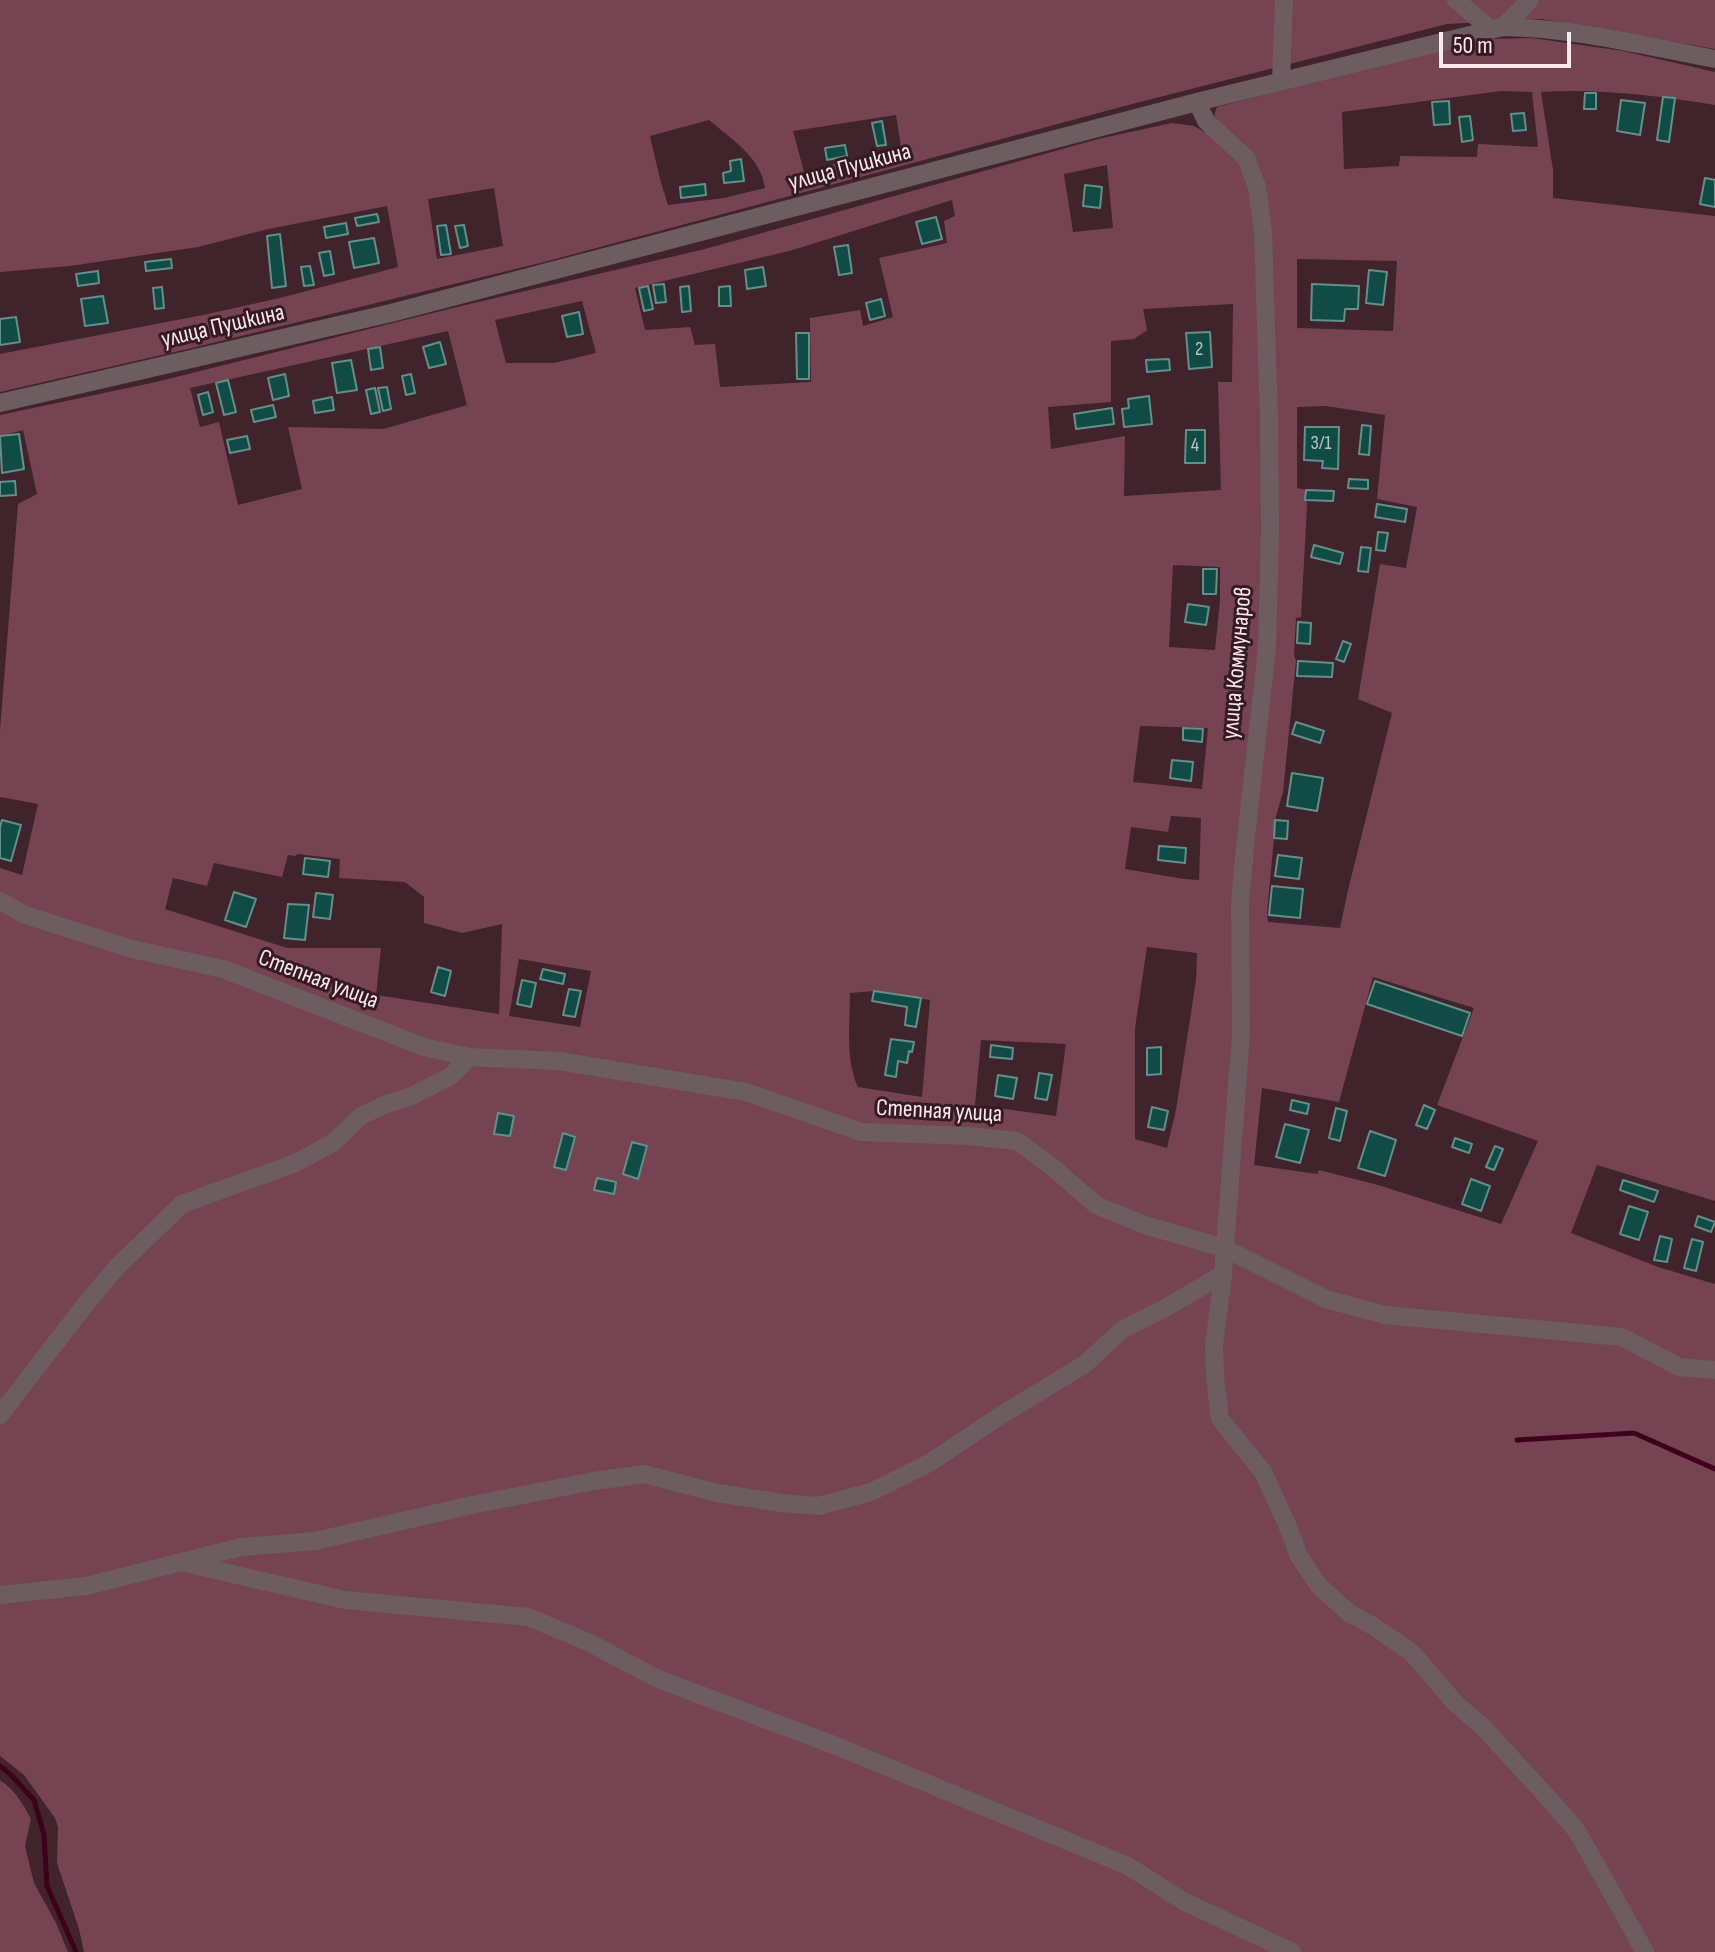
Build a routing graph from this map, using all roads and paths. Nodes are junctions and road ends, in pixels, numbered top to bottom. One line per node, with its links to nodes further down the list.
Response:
1 (1284, 0): 6 (street)
2 (1456, 0): 4 (street)
3 (1530, 0): 4 (street)
4 (1497, 29): 5 (street, улица Пушкина); 6 (street, улица Пушкина)
5 (1715, 59)
6 (1281, 81): 7 (street, улица Пушкина)
7 (1197, 102): 8 (street, улица Пушкина); 11 (street, улица Коммунаров)
8 (0, 403)
9 (0, 901): 10 (street, Степная улица)
10 (469, 1057): 11 (street, Степная улица); 14 (street)
11 (1224, 1248): 12 (street, улица Коммунаров); 13 (street, Степная улица)
12 (1223, 1274): 15 (street); 18 (street, улица Коммунаров)
13 (1715, 1370)
14 (0, 1415)
15 (178, 1562): 16 (street); 17 (street)
16 (0, 1595)
17 (1292, 1952)
18 (1645, 1952)

